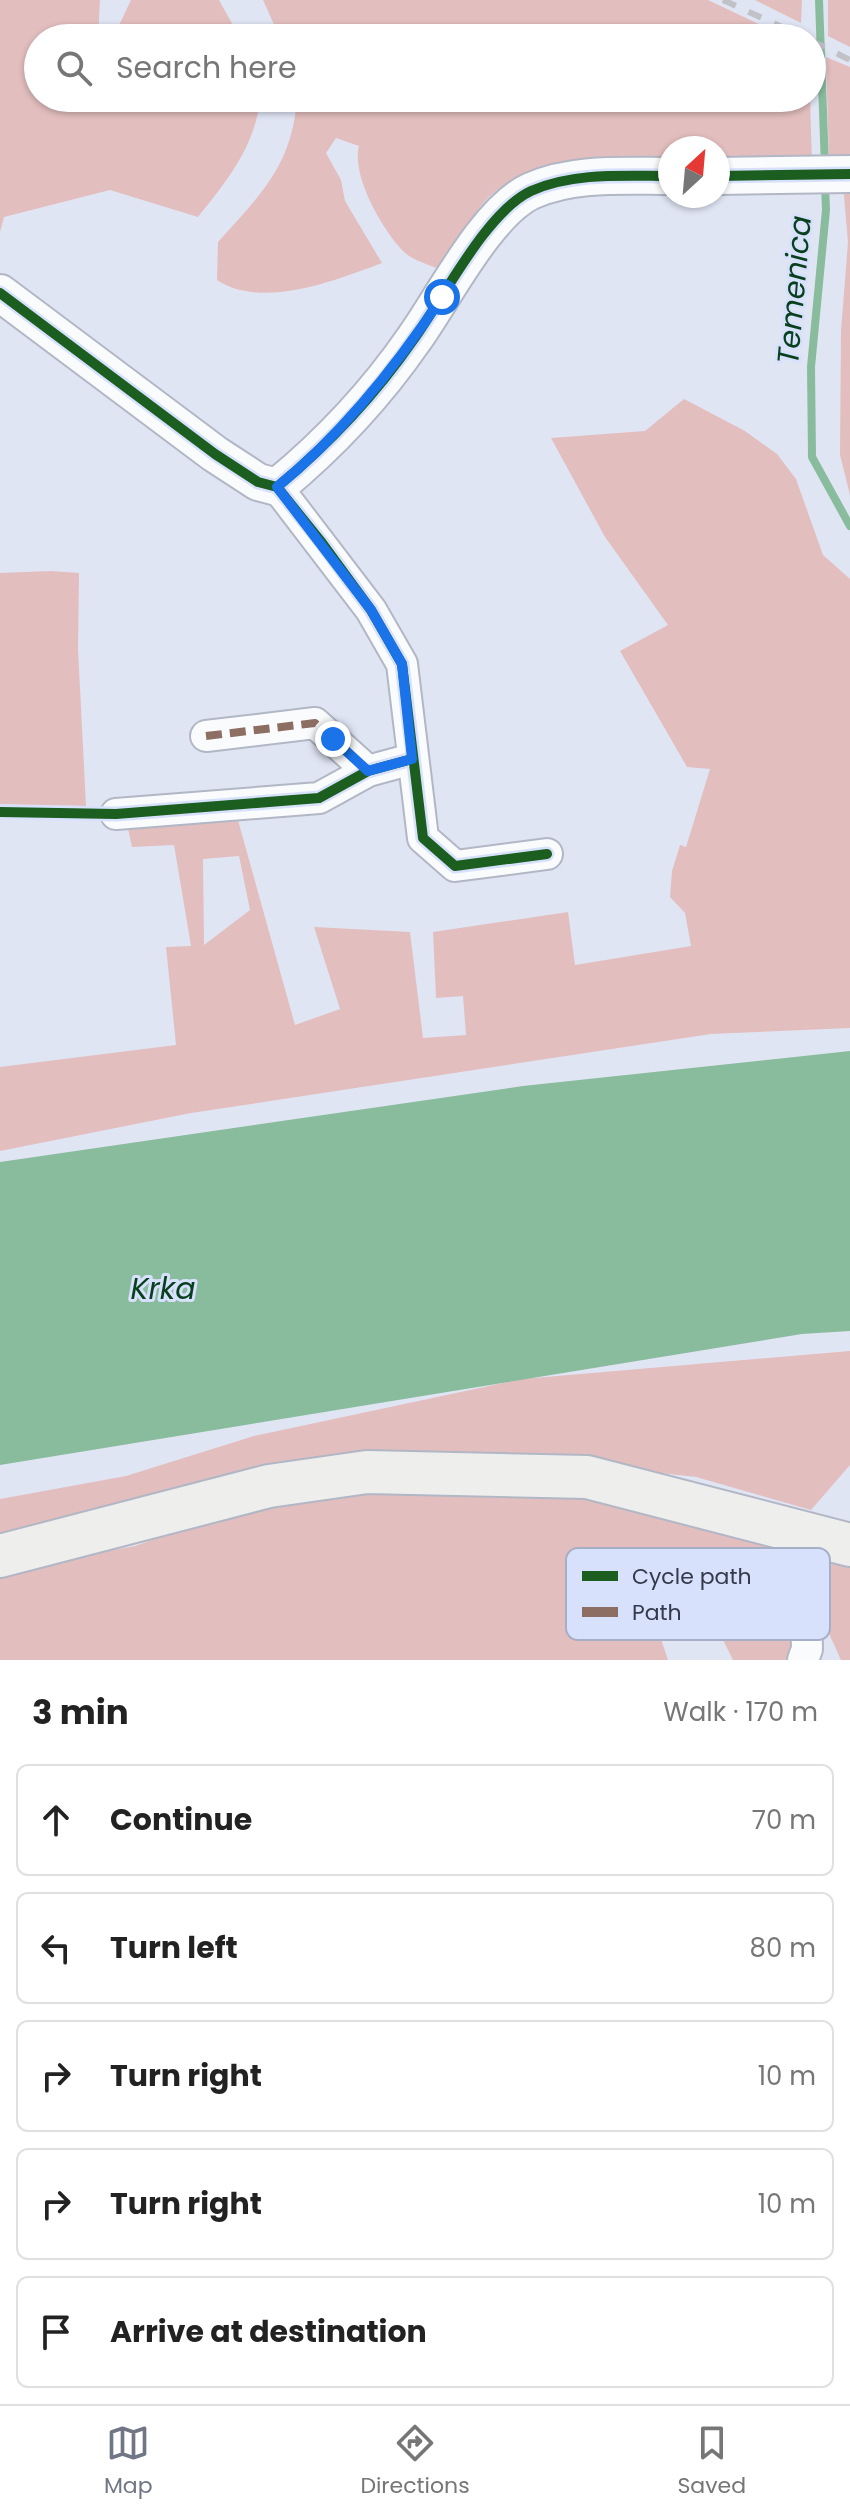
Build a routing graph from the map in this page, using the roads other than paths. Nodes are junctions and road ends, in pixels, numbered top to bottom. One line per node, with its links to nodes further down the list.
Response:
1 (850, 174): 3 (street)
2 (658, 176): 5 (street)
3 (730, 176)
4 (0, 293): 5 (street)
5 (277, 487): 7 (street)
6 (206, 736): 8 (street)
7 (412, 759): 8 (street); 10 (street)
8 (368, 771): 9 (street)
9 (116, 814)
10 (547, 854)
11 (833, 1540): 12 (main road)
12 (0, 1556)
13 (807, 1640): 14 (street)
14 (803, 1660)

